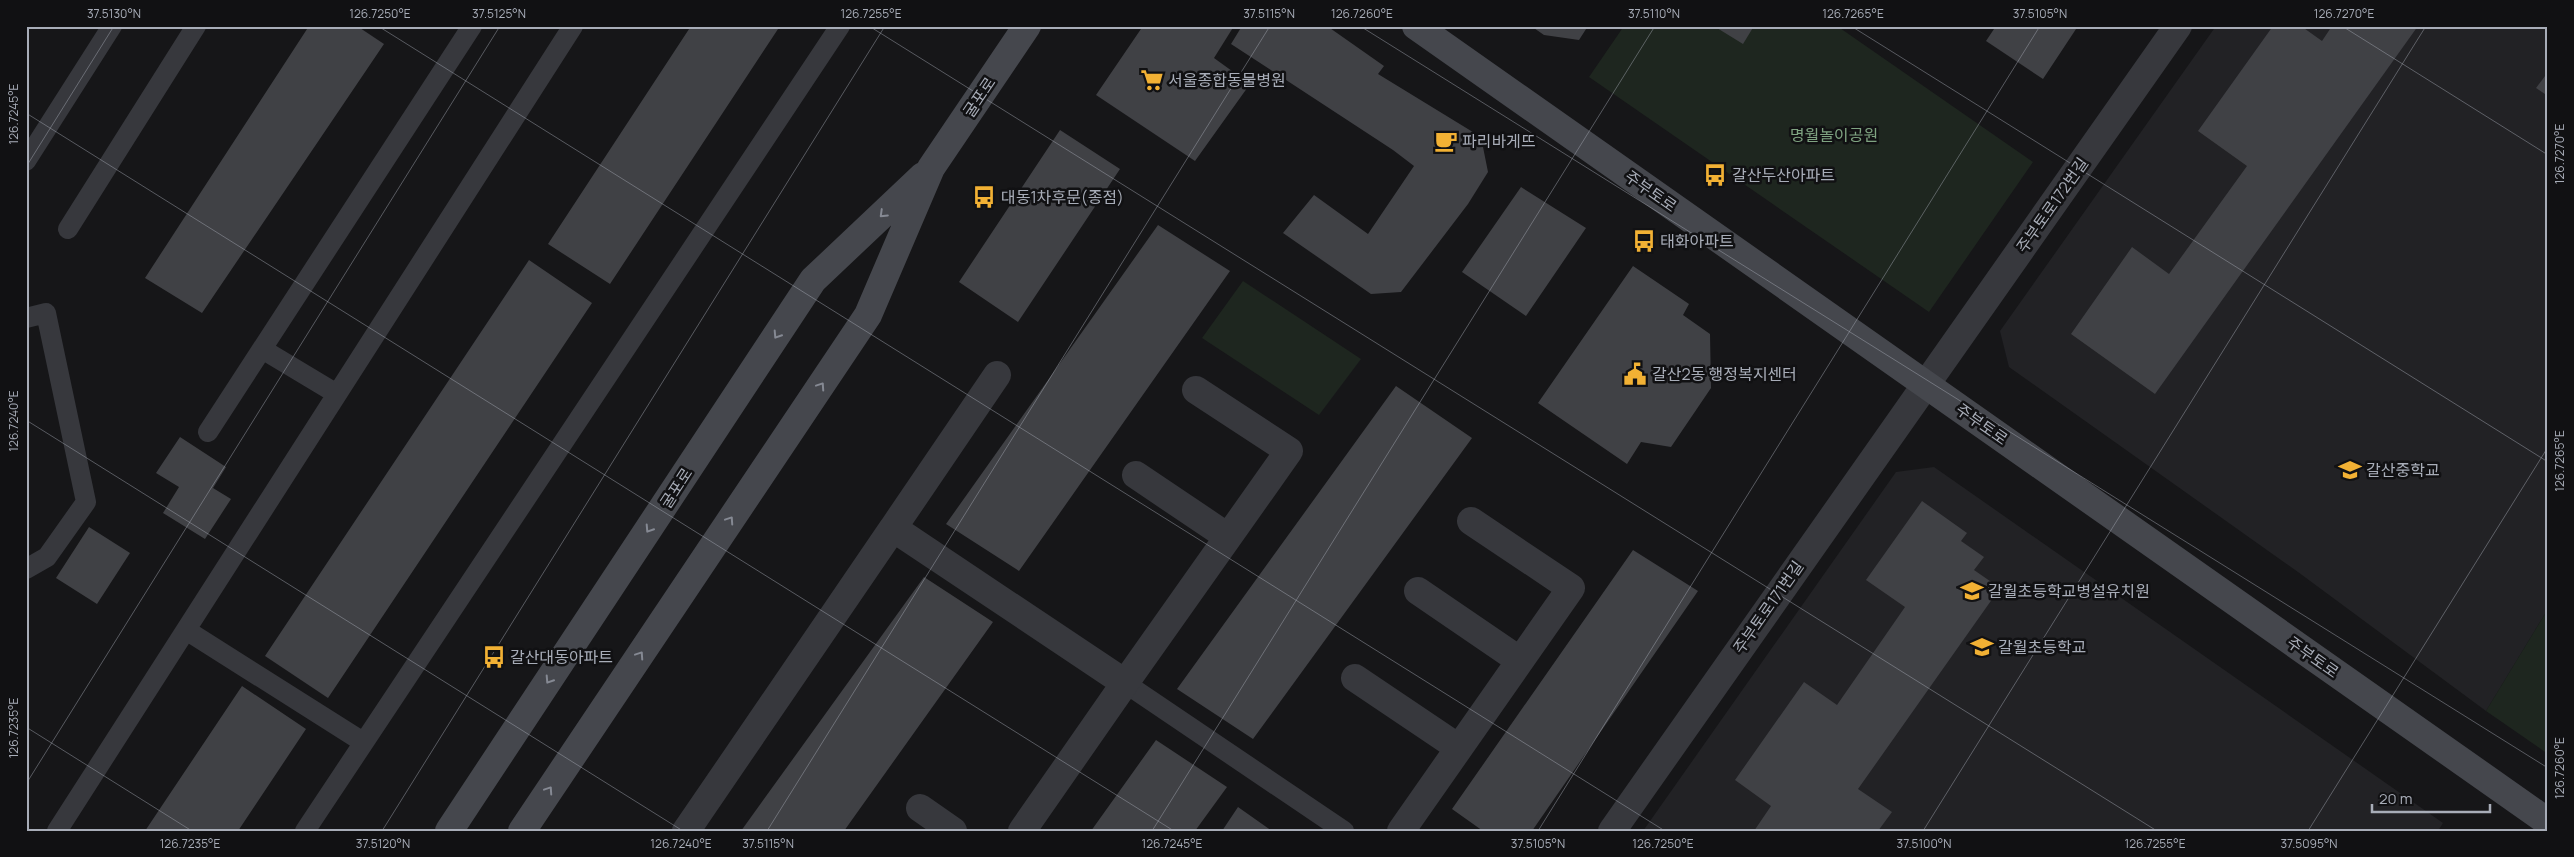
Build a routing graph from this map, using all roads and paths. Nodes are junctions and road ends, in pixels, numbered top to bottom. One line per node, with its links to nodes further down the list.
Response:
1 (112, 26): 9 (lane)
2 (196, 26): 11 (lane)
3 (472, 26): 13 (lane)
4 (573, 26): 17 (lane)
5 (840, 26): 29 (lane)
6 (1027, 26): 10 (main road, 굴포로)
7 (1416, 26): 15 (main road, 주부토로)
8 (2178, 26): 15 (street, 주부토로172번길)
9 (26, 161)
10 (931, 168): 35 (main road, 굴포로, one-way to 35); 36 (main road, 굴포로, one-way to 10)
11 (68, 229)
12 (26, 318): 23 (lane)
13 (262, 349): 17 (lane); 18 (lane)
14 (997, 375): 21 (street)
15 (1926, 385): 32 (main road, 주부토로); 42 (street, 주부토로171번길)
16 (1196, 390): 22 (street)
17 (337, 394): 25 (lane)
18 (208, 432)
19 (1136, 475): 22 (street)
20 (1471, 521): 26 (street)
21 (893, 528): 28 (street); 37 (street)
22 (1228, 537): 28 (street)
23 (26, 568)
24 (1418, 591): 26 (street)
25 (186, 630): 29 (lane); 33 (lane)
26 (1518, 660): 30 (street)
27 (1355, 678): 30 (street)
28 (1125, 683): 39 (street); 40 (lane)
29 (363, 742): 34 (lane)
30 (1459, 748): 41 (street)
31 (920, 808): 38 (street)
32 (2548, 822)
33 (56, 831)
34 (305, 831)
35 (450, 831)
36 (522, 831)
37 (686, 831)
38 (954, 831)
39 (1022, 831)
40 (1344, 831)
41 (1401, 831)
42 (1612, 831)

